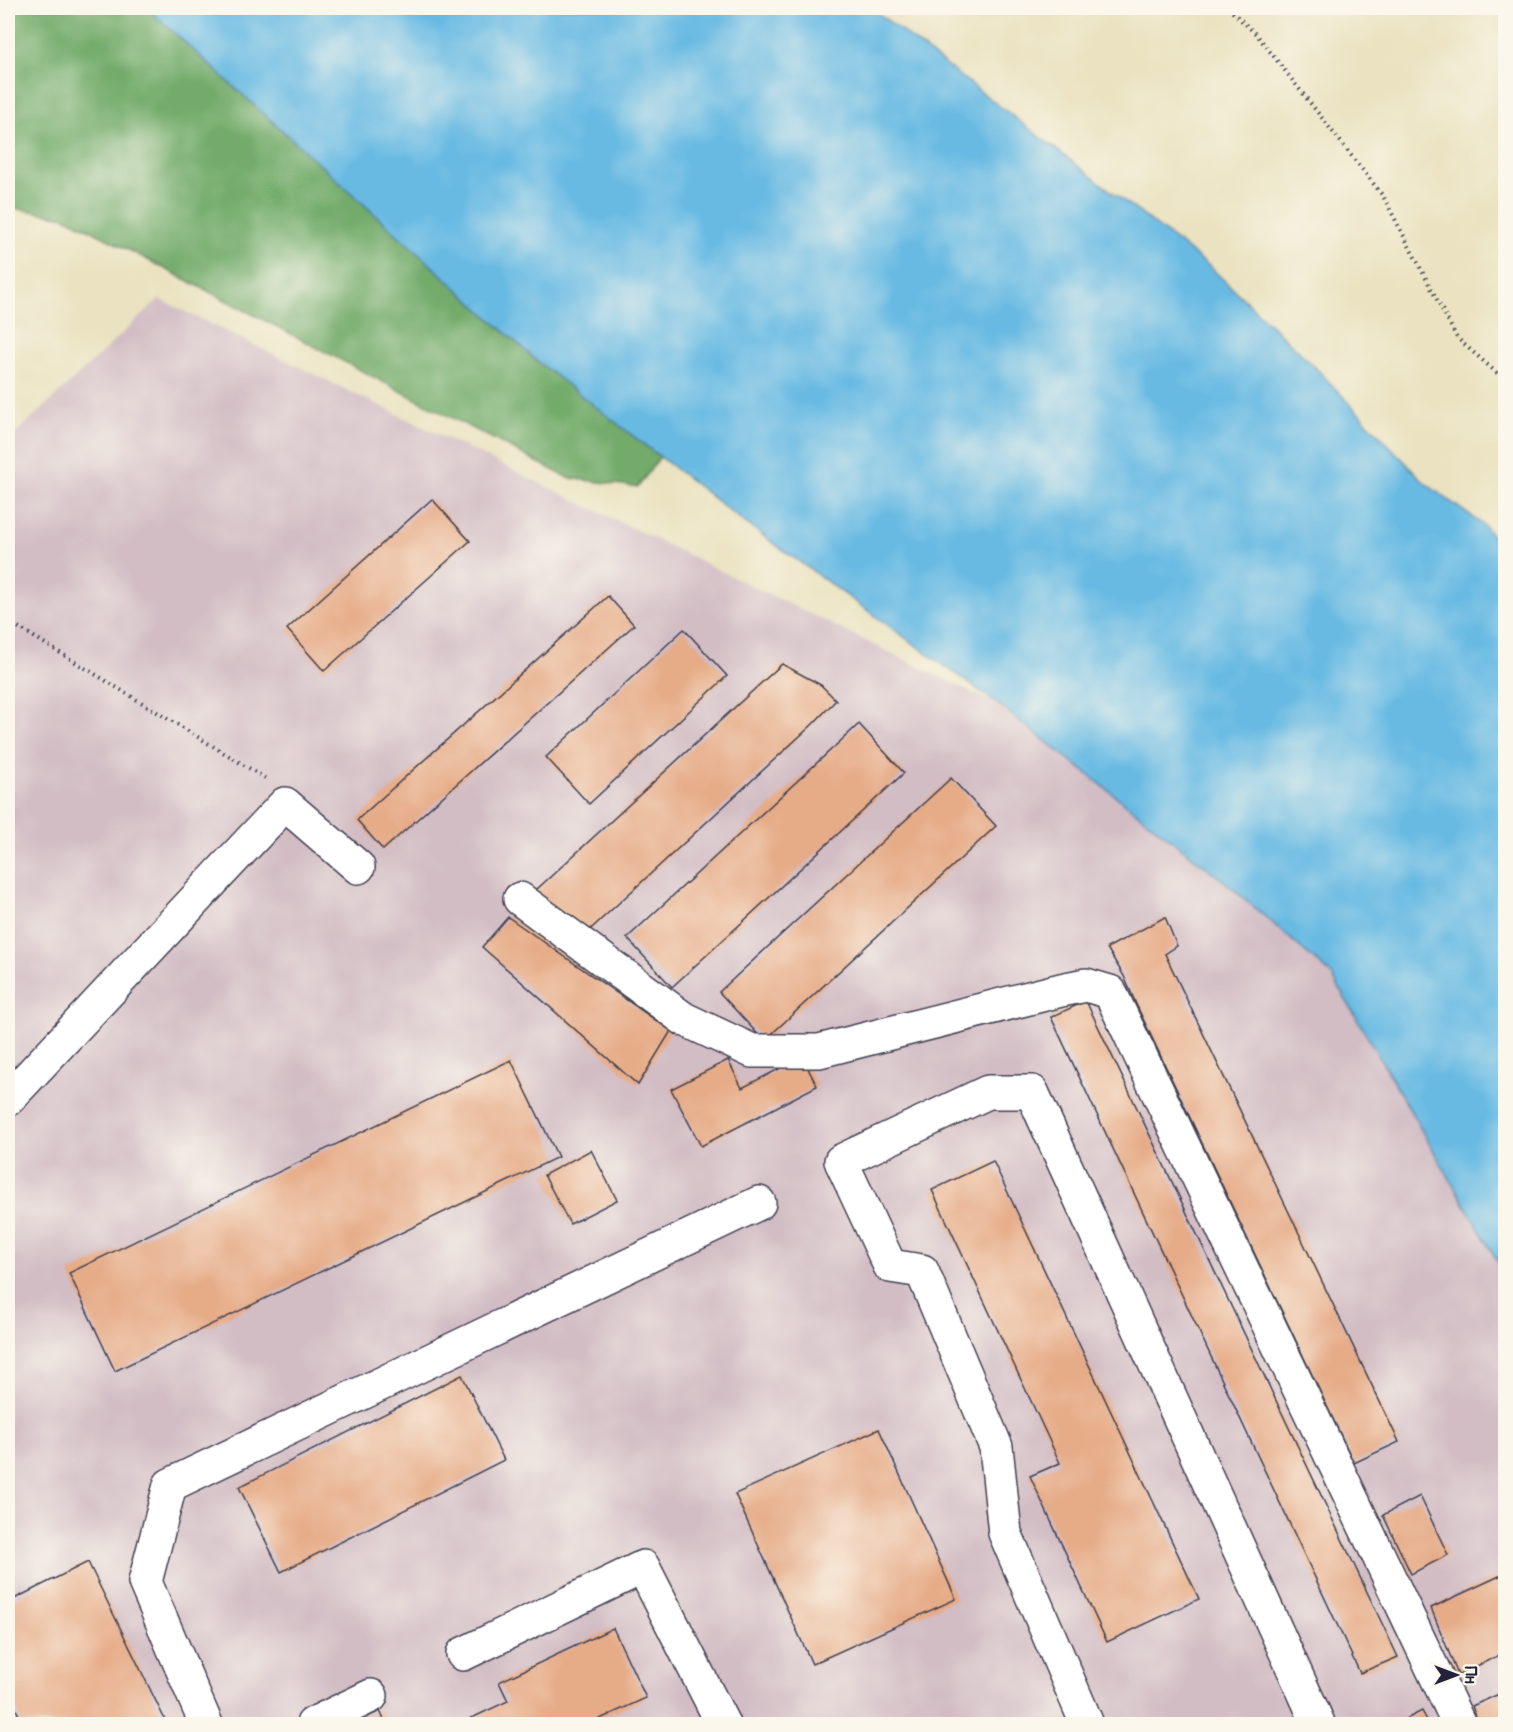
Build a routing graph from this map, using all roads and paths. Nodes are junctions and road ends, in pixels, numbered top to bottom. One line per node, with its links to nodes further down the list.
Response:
1 (1228, 8): 2 (path)
2 (1506, 381)
3 (8, 621): 4 (path)
4 (285, 804): 5 (lane); 7 (lane)
5 (358, 867)
6 (520, 899): 16 (lane)
7 (8, 1099)
8 (759, 1203): 11 (lane)
9 (463, 1654): 13 (lane)
10 (372, 1696): 12 (lane)
11 (206, 1725)
12 (313, 1725)
13 (723, 1725)
14 (1087, 1725): 15 (lane)
15 (1316, 1725)
16 (1459, 1725)

